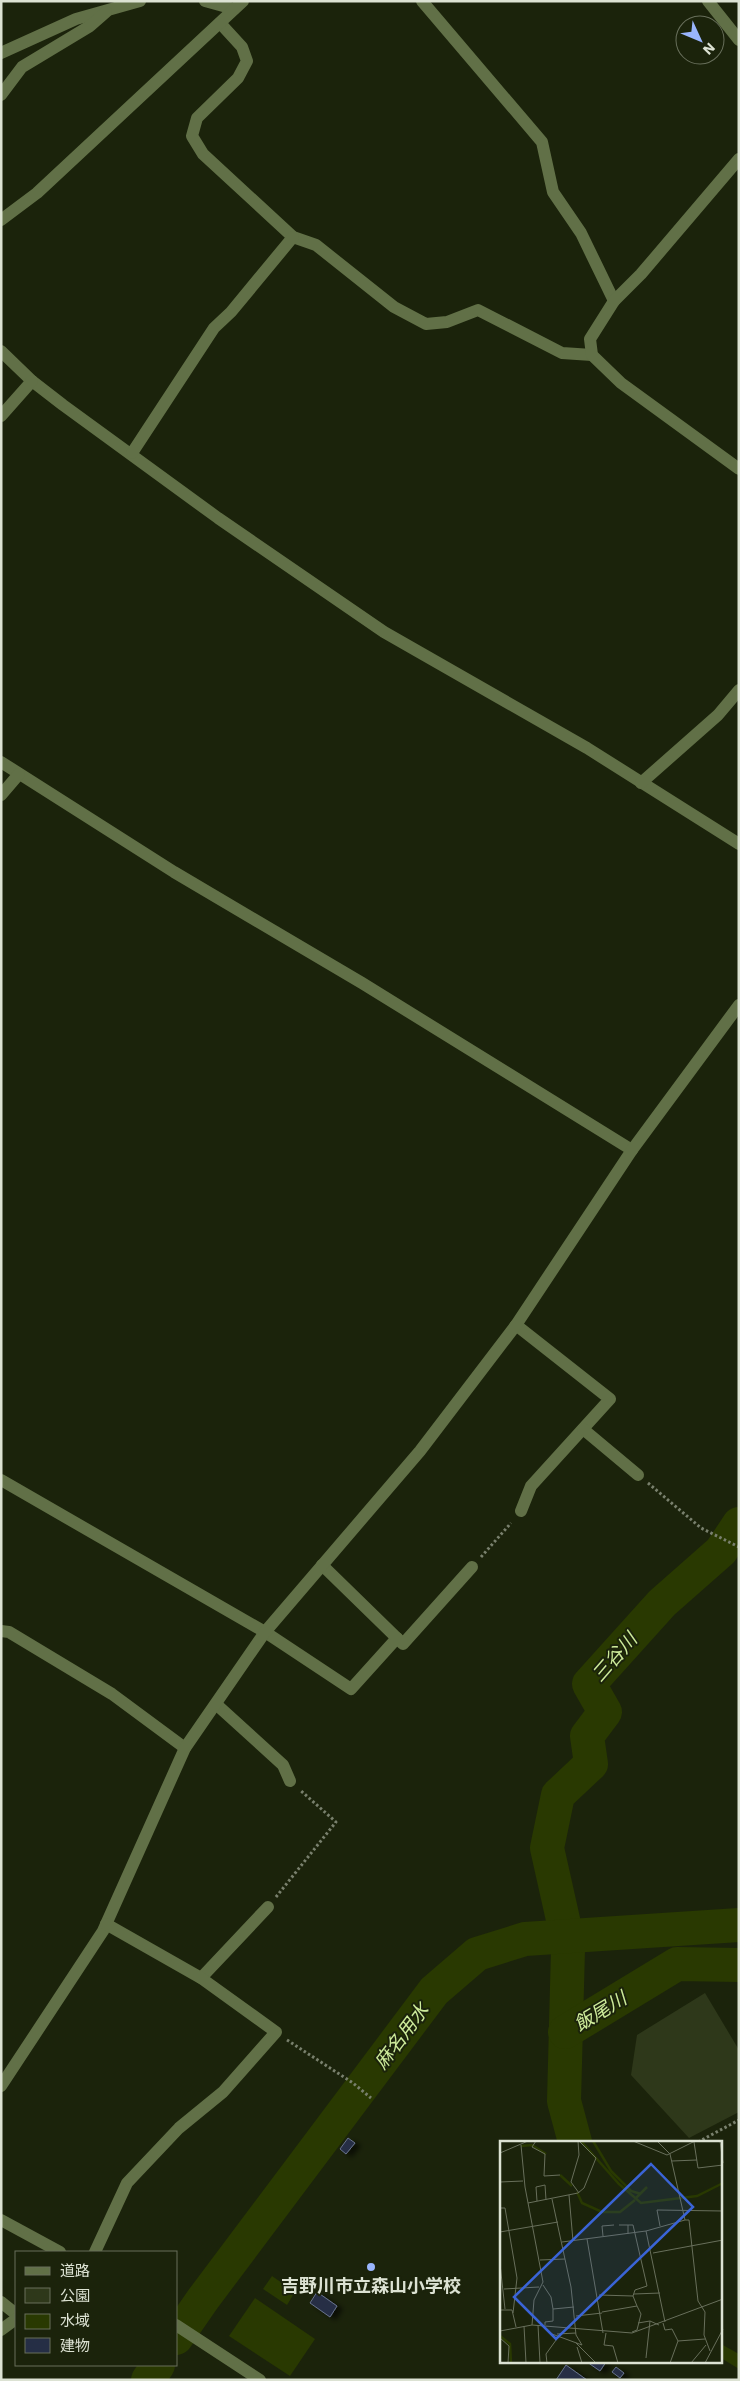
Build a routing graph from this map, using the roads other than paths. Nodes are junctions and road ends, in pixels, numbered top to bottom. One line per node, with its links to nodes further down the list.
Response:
1 (140, 1): 6 (street)
2 (205, 1): 5 (street)
3 (422, 1): 14 (street)
4 (708, 1): 8 (street)
5 (239, 5): 7 (street)
6 (108, 10): 9 (street); 10 (street)
7 (220, 23): 12 (street); 13 (street)
8 (739, 40)
9 (4, 51)
10 (1, 95)
11 (739, 159): 14 (street)
12 (1, 220)
13 (294, 237): 16 (street); 19 (street)
14 (614, 301): 16 (street)
15 (1, 351): 17 (street)
16 (592, 356): 20 (street)
17 (32, 381): 18 (street); 19 (street)
18 (1, 416)
19 (132, 453): 24 (street)
20 (739, 469)
21 (739, 690): 24 (street)
22 (1, 762): 23 (street)
23 (19, 774): 25 (street); 28 (street)
24 (641, 783): 26 (street)
25 (1, 795)
26 (739, 844)
27 (736, 1014): 28 (street)
28 (632, 1150): 29 (street)
29 (516, 1325): 30 (street); 34 (street)
30 (583, 1429): 31 (street); 33 (street)
31 (638, 1475)
32 (1, 1480): 37 (street)
33 (521, 1511)
34 (322, 1566): 37 (street); 38 (street)
35 (472, 1567): 38 (street)
36 (1, 1631): 40 (street)
37 (265, 1632): 38 (street); 39 (street)
38 (397, 1638)
39 (216, 1705): 40 (street); 41 (street)
40 (185, 1748): 43 (street)
41 (290, 1781)
42 (268, 1907): 44 (street)
43 (106, 1924): 44 (street); 45 (street)
44 (201, 1978): 48 (street)
45 (1, 2086)
46 (1, 2220): 47 (street)
47 (58, 2251)
48 (95, 2251)
49 (1, 2302): 50 (street)
50 (15, 2313)
51 (15, 2320): 53 (street)
52 (178, 2326): 54 (street)
53 (1, 2330)
54 (260, 2380)

